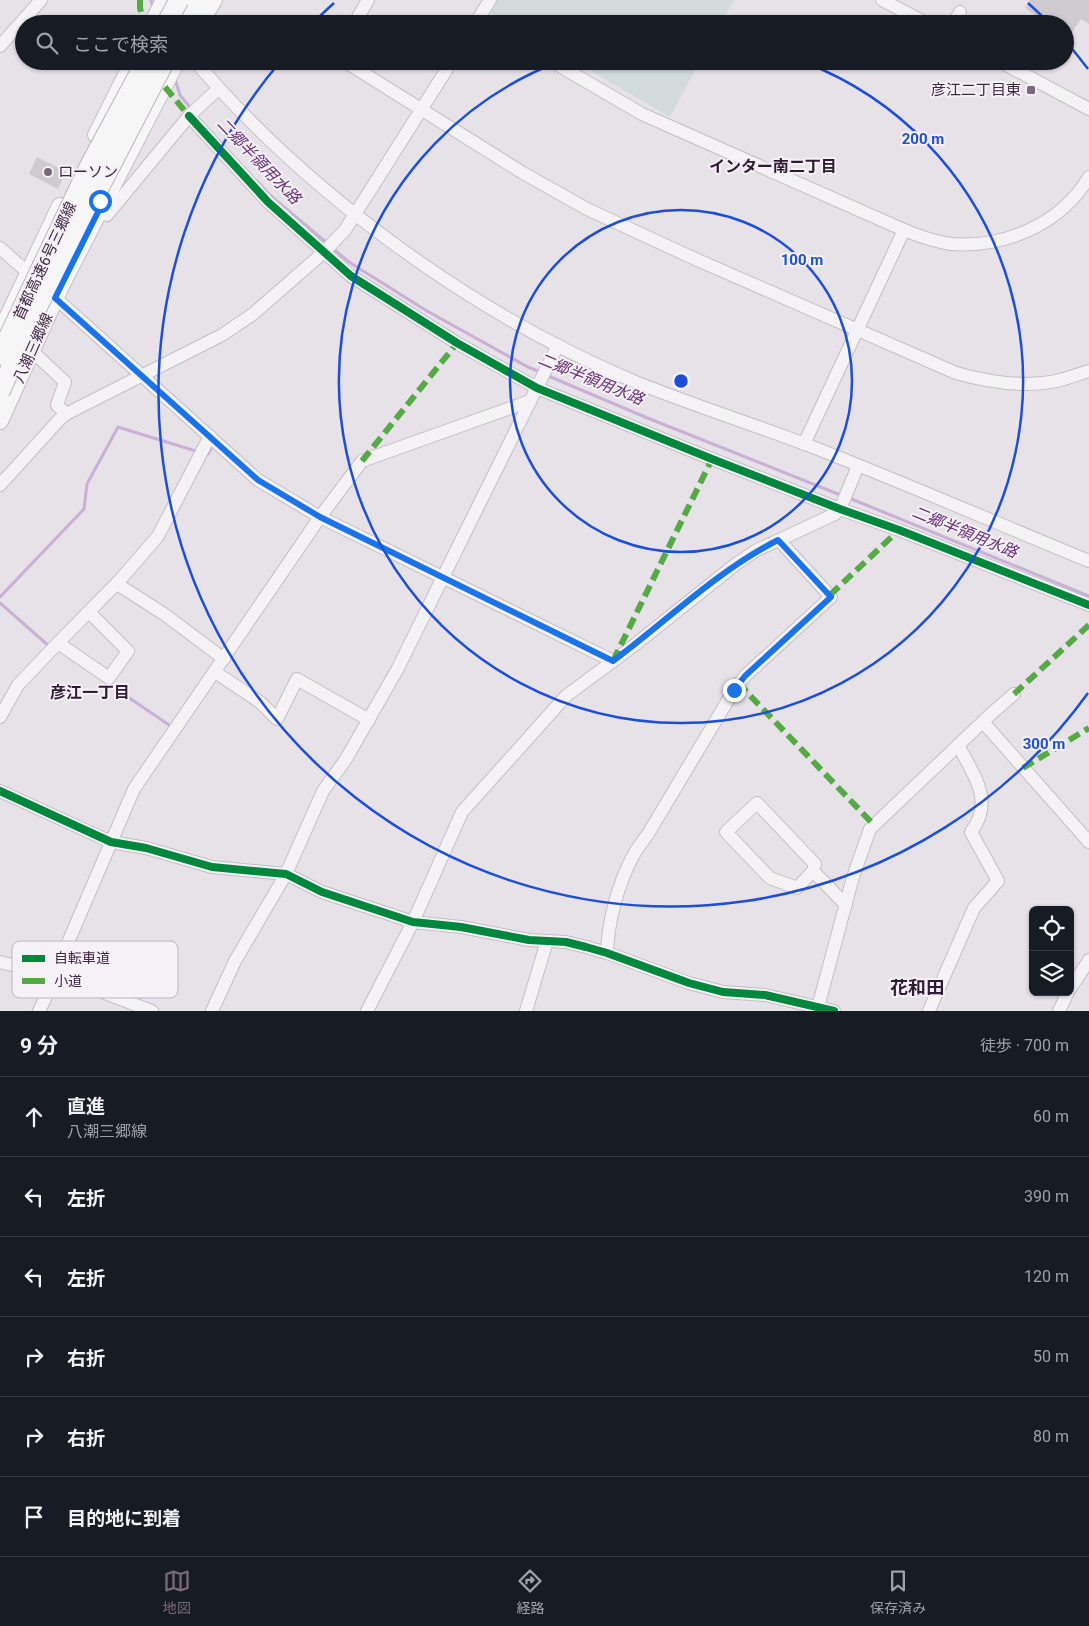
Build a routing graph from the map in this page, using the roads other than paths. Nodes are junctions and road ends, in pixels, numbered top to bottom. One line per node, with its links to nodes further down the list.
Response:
1 (41, 0): 11 (street)
2 (164, 0): 12 (main road)
3 (174, 0): 14 (street)
4 (179, 0): 13 (highway, bridge)
5 (198, 0): 15 (highway)
6 (214, 0): 16 (main road)
7 (368, 0): 17 (street)
8 (490, 0): 18 (street)
9 (882, 0): 19 (street)
10 (960, 12): 20 (street)
11 (28, 15)
12 (156, 15)
13 (171, 15)
14 (177, 15)
15 (190, 15)
16 (205, 15)
17 (359, 15)
18 (481, 15)
19 (911, 15)
20 (958, 15)
21 (15, 29): 22 (street)
22 (0, 46)
23 (128, 70): 37 (main road)
24 (141, 70): 48 (highway, 首都高速6号三郷線, bridge)
25 (160, 70): 53 (highway, 首都高速6号三郷線, bridge)
26 (172, 70): 38 (main road, 八潮三郷線)
27 (202, 70): 32 (street)
28 (358, 70): 34 (street)
29 (446, 70): 34 (street)
30 (566, 70): 40 (street)
31 (1016, 70): 33 (street)
32 (218, 89): 35 (street); 39 (street)
33 (1089, 109)
34 (422, 110): 39 (street); 45 (street)
35 (189, 116): 38 (street); 42 (street)
36 (1089, 177): 40 (street)
37 (66, 194): 38 (street); 43 (main road)
38 (99, 209): 44 (main road, 八潮三郷線)
39 (356, 214): 42 (street); 47 (street)
40 (904, 230): 45 (street)
41 (0, 248): 43 (street)
42 (324, 252): 51 (street); 52 (street)
43 (28, 273): 44 (street); 46 (main road)
44 (55, 298): 49 (main road, 八潮三郷線); 51 (street)
45 (857, 329): 50 (street); 58 (street)
46 (0, 333)
47 (558, 345): 52 (street); 58 (street)
48 (0, 354): 49 (street)
49 (30, 354): 55 (street); 56 (main road, 八潮三郷線)
50 (1089, 371)
51 (143, 376): 55 (street); 57 (street)
52 (536, 388): 54 (street); 61 (street)
53 (0, 392)
54 (530, 401): 62 (street); 65 (street)
55 (66, 414): 60 (street)
56 (0, 421)
57 (210, 436): 62 (street); 66 (street)
58 (804, 444): 59 (street)
59 (858, 466): 61 (street); 64 (street)
60 (0, 485)
61 (840, 509): 63 (street); 67 (street)
62 (320, 517): 65 (street); 70 (street)
63 (778, 540): 71 (street); 87 (street)
64 (1089, 560)
65 (443, 577): 71 (street); 75 (street)
66 (117, 584): 68 (street); 70 (street)
67 (1089, 606)
68 (89, 612): 69 (street); 69 (street)
69 (58, 642): 74 (street)
70 (224, 659): 72 (street)
71 (613, 661): 84 (street)
72 (215, 672): 75 (street); 79 (street)
73 (1014, 694): 76 (street)
74 (0, 717)
75 (369, 720): 82 (street)
76 (983, 722): 77 (street); 80 (street)
77 (958, 745): 83 (street); 101 (street)
78 (0, 791): 79 (street)
79 (111, 842): 82 (street); 85 (street)
80 (1089, 842)
81 (813, 871): 81 (street); 83 (street)
82 (286, 874): 84 (street); 97 (street)
83 (846, 905): 94 (street)
84 (413, 922): 86 (street); 98 (street)
85 (70, 941)
86 (547, 941): 87 (street); 99 (street)
87 (607, 952): 93 (street)
88 (1089, 960): 89 (street)
89 (1074, 983)
90 (1066, 996): 102 (street)
91 (45, 998): 95 (street)
92 (116, 998): 96 (street)
93 (797, 1007): 94 (street)
94 (818, 1007): 100 (street)
95 (39, 1011)
96 (152, 1011)
97 (212, 1011)
98 (367, 1011)
99 (526, 1011)
100 (834, 1011)
101 (929, 1011)
102 (1059, 1011)

